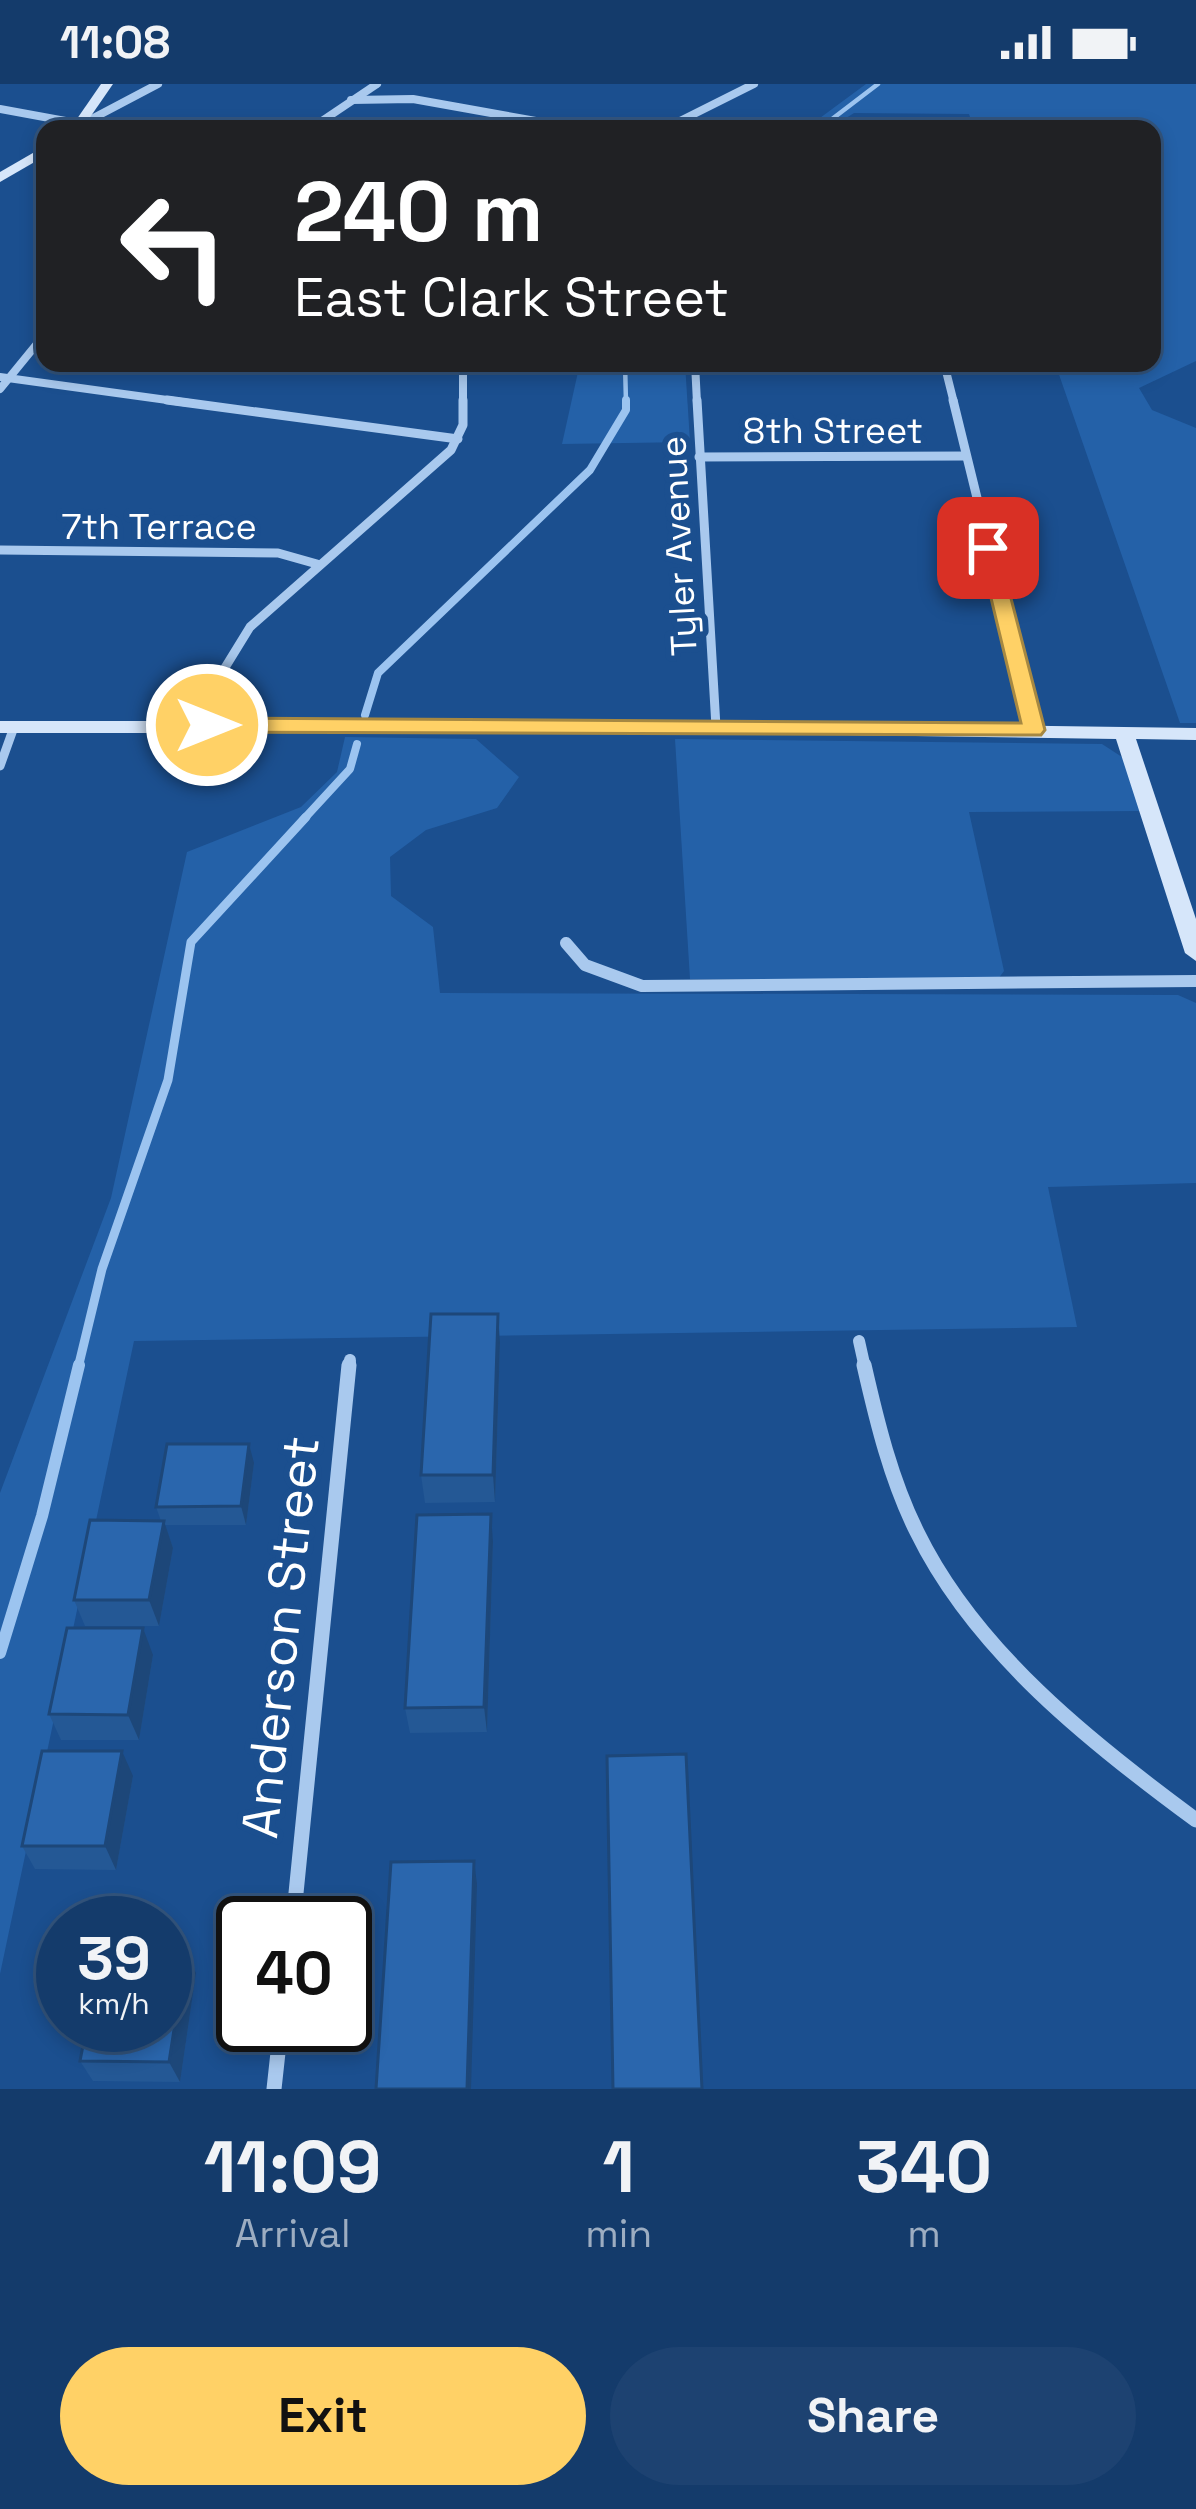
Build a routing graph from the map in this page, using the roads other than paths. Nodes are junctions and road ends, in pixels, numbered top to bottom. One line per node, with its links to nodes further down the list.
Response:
1 (107, 84): 9 (street)
2 (158, 84): 10 (street)
3 (380, 84): 5 (street); 6 (street)
4 (754, 84): 13 (street)
5 (413, 99): 6 (street); 12 (street)
6 (351, 100): 11 (street)
7 (0, 109): 8 (street)
8 (51, 120)
9 (83, 120)
10 (90, 120)
11 (323, 120)
12 (531, 120)
13 (682, 120)
14 (36, 155): 15 (street)
15 (0, 178)
16 (36, 344): 20 (street)
17 (462, 372): 22 (street)
18 (695, 372): 24 (street, Tyler Avenue)
19 (946, 372): 23 (street)
20 (4, 378): 21 (street); 22 (street)
21 (0, 389)
22 (458, 439): 26 (street)
23 (966, 456): 24 (street, 8th Street); 30 (street)
24 (699, 457): 29 (street, Tyler Avenue)
25 (0, 550): 26 (street, 7th Terrace)
26 (317, 564): 27 (street)
27 (207, 725): 28 (street); 29 (street)
28 (7, 727): 33 (street)
29 (716, 727): 30 (street)
30 (1034, 730): 31 (street)
31 (1124, 733): 32 (street); 35 (street)
32 (1196, 734)
33 (0, 766)
34 (566, 943): 36 (street)
35 (1196, 953)
36 (1196, 981)
37 (859, 1341): 39 (street)
38 (350, 1360): 40 (street, Anderson Street)
39 (1196, 1820)
40 (296, 1896)
41 (278, 2052): 42 (street)
42 (274, 2089)

